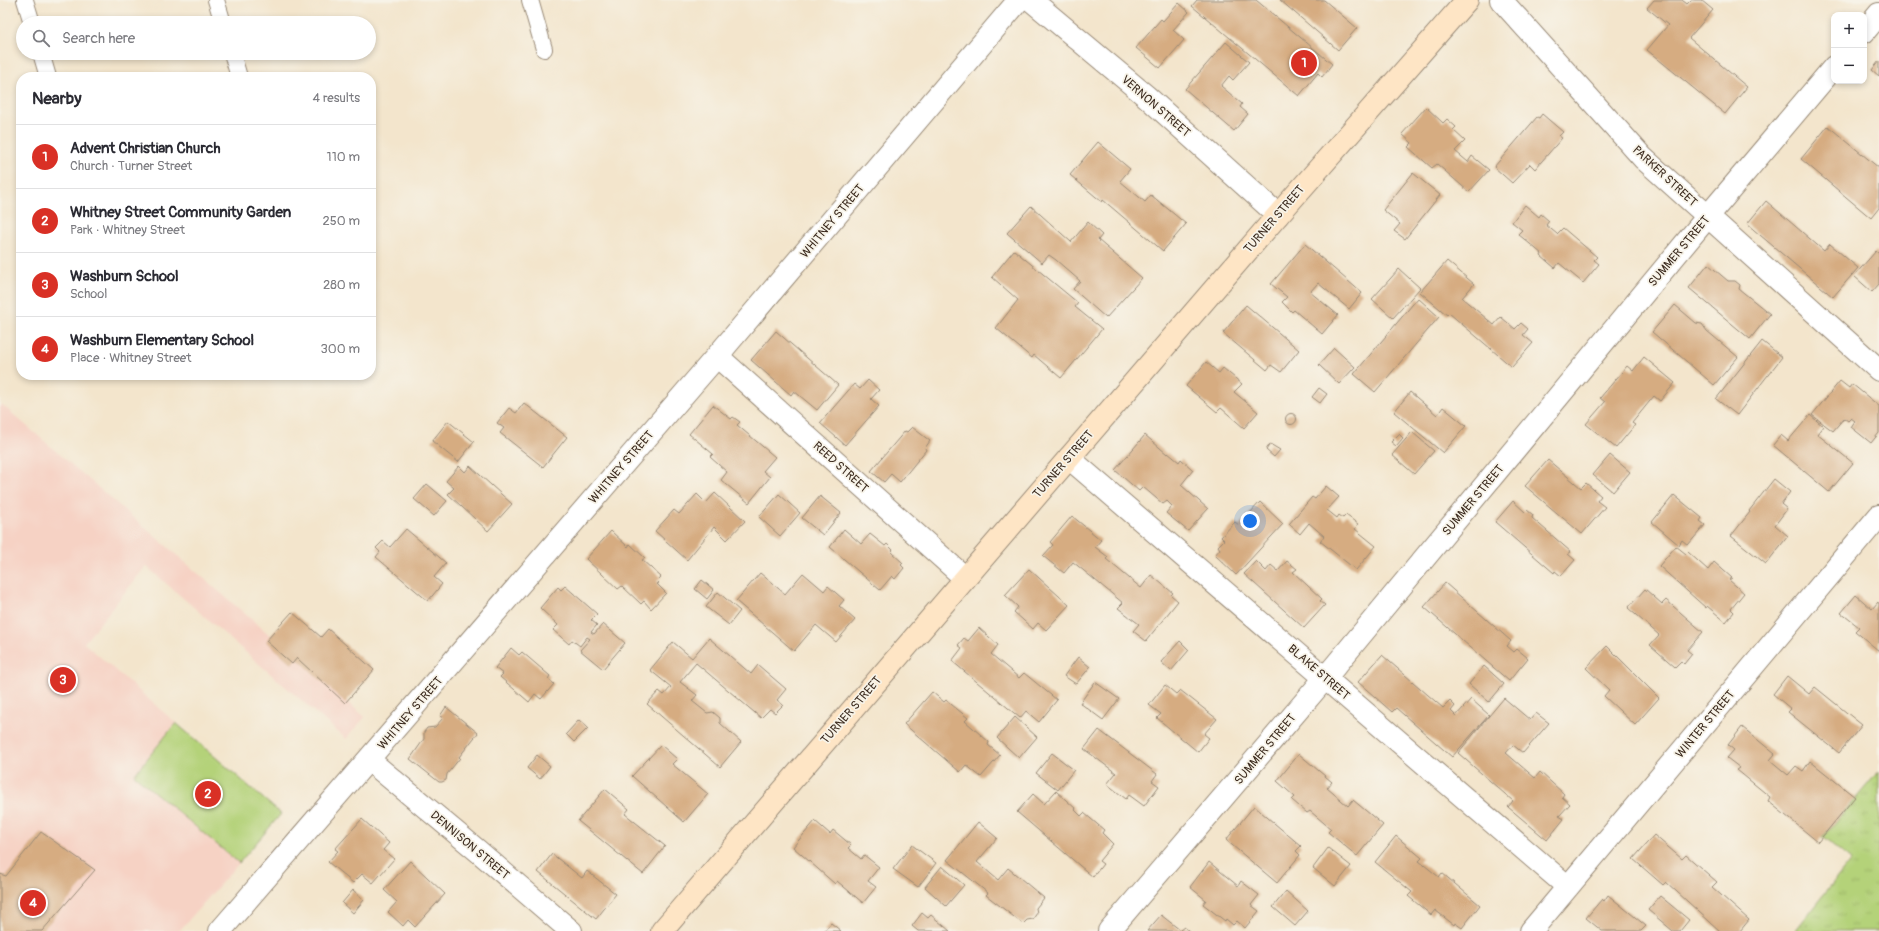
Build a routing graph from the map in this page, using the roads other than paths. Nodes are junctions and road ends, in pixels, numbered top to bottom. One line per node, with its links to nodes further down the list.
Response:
1 (25, 0): 9 (lane)
2 (216, 0): 10 (lane)
3 (530, 0): 12 (lane)
4 (1019, 0): 20 (street, WHITNEY STREET)
5 (1031, 0): 18 (street, VERNON STREET)
6 (1467, 0): 18 (main road, TURNER STREET)
7 (1501, 0): 19 (street, PARKER STREET)
8 (1879, 14): 11 (street)
9 (30, 16)
10 (221, 16)
11 (1867, 28)
12 (544, 49)
13 (43, 60): 16 (lane)
14 (234, 60): 17 (lane)
15 (1831, 71): 19 (street, SUMMER STREET)
16 (47, 72)
17 (238, 72)
18 (1278, 215): 22 (main road, TURNER STREET)
19 (1708, 216): 21 (street, PARKER STREET); 25 (street, SUMMER STREET)
20 (717, 356): 24 (street, REED STREET); 26 (street, WHITNEY STREET)
21 (1879, 370)
22 (1069, 458): 24 (main road, TURNER STREET); 25 (street, BLAKE STREET)
23 (1879, 516): 27 (street, WINTER STREET)
24 (965, 578): 30 (main road, TURNER STREET)
25 (1326, 678): 27 (street, BLAKE STREET); 31 (street, SUMMER STREET)
26 (369, 760): 28 (street, WHITNEY STREET); 29 (street, DENNISON STREET)
27 (1568, 887): 32 (street, WINTER STREET)
28 (220, 931)
29 (571, 931)
30 (662, 931)
31 (1109, 931)
32 (1531, 931)

